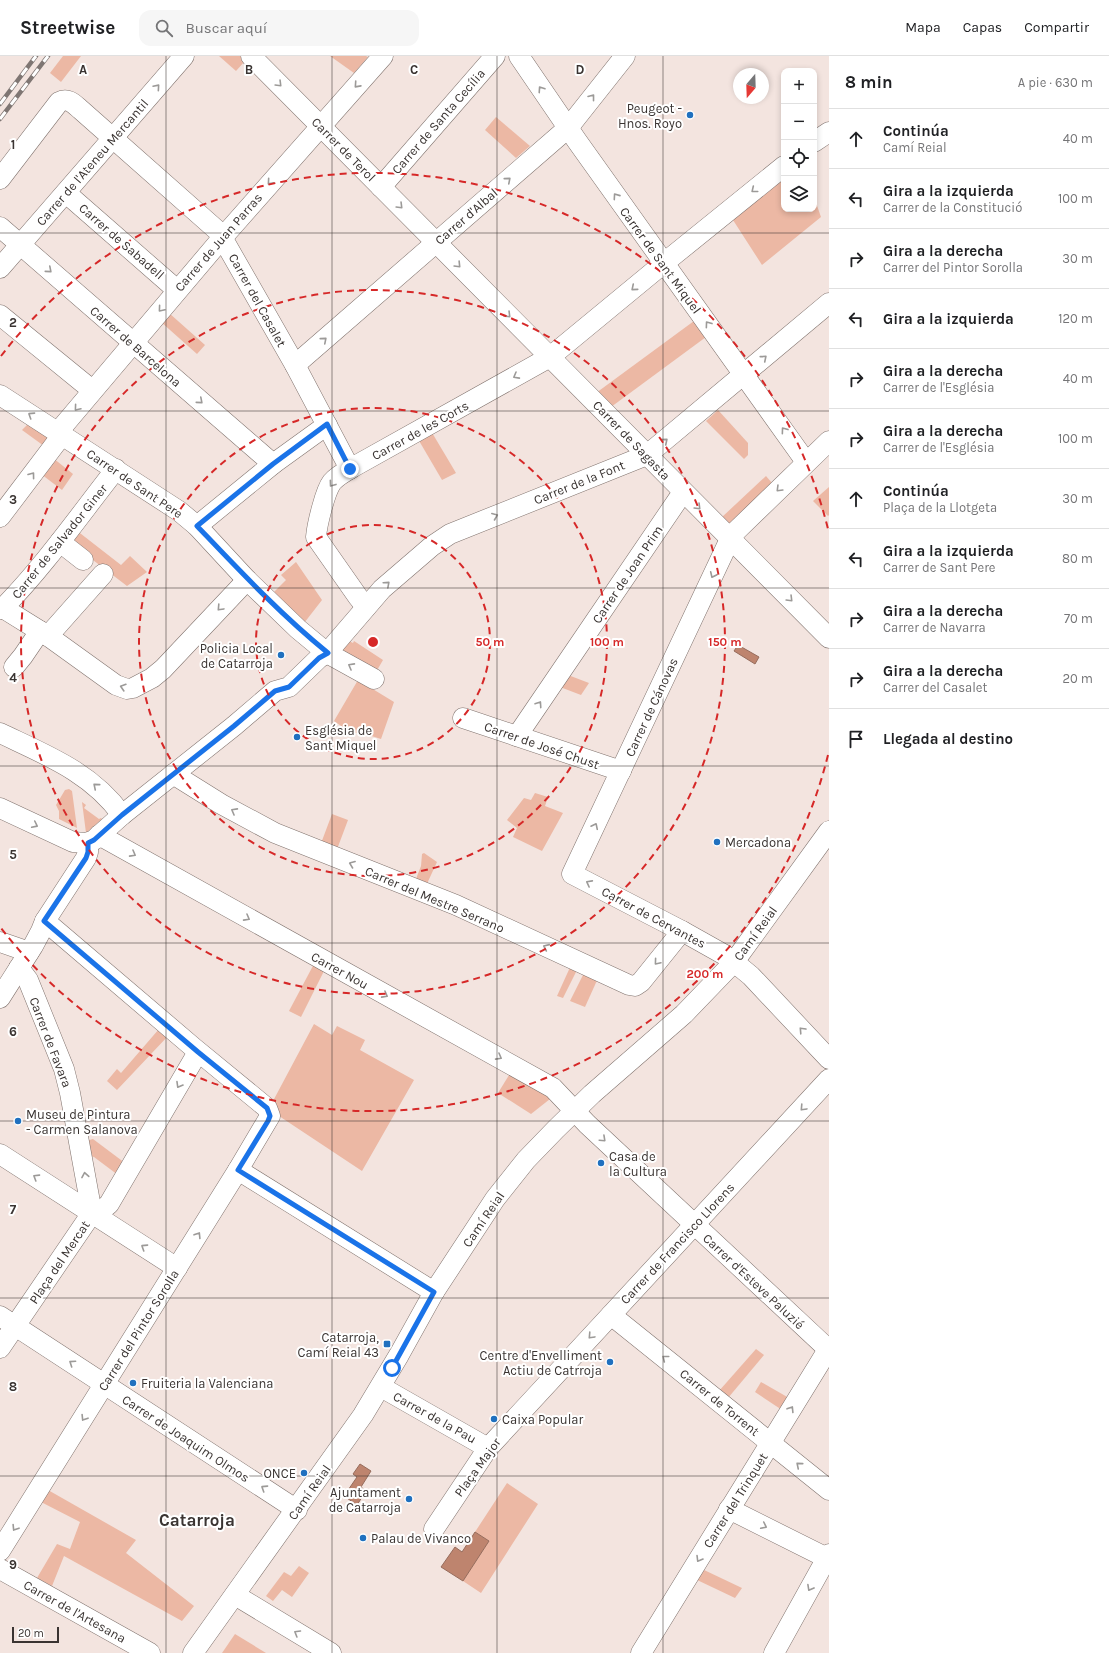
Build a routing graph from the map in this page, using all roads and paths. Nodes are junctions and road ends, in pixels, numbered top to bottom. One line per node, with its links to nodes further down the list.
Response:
1 (184, 56): 10 (street, Carrer de l'Ateneu Mercantil, one-way to 1)
2 (251, 56): 7 (street, Carrer de Terol, one-way to 7)
3 (383, 56): 7 (street, Carrer de Juan Parras, one-way to 7)
4 (495, 56): 14 (street, Carrer de Santa Cecília)
5 (519, 56): 8 (street, Carrer de Sant Miquel, one-way to 5)
6 (625, 56): 8 (street, Carrer d'Albal, one-way to 6)
7 (320, 126): 14 (street, Carrer de Terol); 17 (street, Carrer de Juan Parras, one-way to 17)
8 (568, 128): 18 (street, Carrer d'Albal, one-way to 8); 20 (street, Carrer de Sant Miquel, one-way to 8)
9 (829, 132): 11 (street)
10 (113, 138): 13 (street, Carrer del Casalet); 15 (street, Carrer de l'Ateneu Mercantil); 17 (street, Carrer del Casalet)
11 (817, 140)
12 (781, 168): 20 (street, Carrer de les Corts, one-way to 20)
13 (0, 179)
14 (381, 187): 18 (street, Carrer de Terol, one-way to 18)
15 (66, 193): 19 (street, Carrer de l'Ateneu Mercantil); 22 (street, Carrer de Sabadell)
16 (0, 227): 19 (street, Carrer de Barcelona)
17 (223, 237): 22 (street, Carrer de Juan Parras); 27 (street, Carrer del Casalet)
18 (436, 242): 26 (street, Carrer de Sagasta, one-way to 26); 27 (street, Carrer d'Albal, one-way to 18)
19 (20, 244): 21 (street, Carrer de l'Ateneu Mercantil); 25 (street, Carrer de Barcelona, one-way to 25)
20 (664, 263): 26 (street, Carrer de les Corts, one-way to 26); 28 (street, Carrer de Sant Miquel, one-way to 20)
21 (0, 268)
22 (177, 290): 25 (street, Carrer de Juan Parras, one-way to 25)
23 (829, 303): 28 (street, Carrer de la Font, one-way to 23)
24 (0, 315): 29 (street)
25 (133, 343): 29 (street, Carrer de Juan Parras); 36 (street, Carrer de Barcelona, one-way to 36)
26 (550, 357): 34 (street, Carrer de Sagasta); 38 (street, Carrer de les Corts, one-way to 38)
27 (295, 365): 31 (street, Carrer del Casalet)
28 (744, 375): 34 (street, Carrer de la Font, one-way to 28); 35 (street, Carrer de Sant Miquel, one-way to 28)
29 (92, 390): 32 (street, Carrer de Juan Parras, one-way to 32)
30 (0, 395): 32 (street, Carrer de Sant Pere, one-way to 30)
31 (327, 424): 36 (street); 38 (street, Carrer del Casalet)
32 (60, 433): 37 (street, Carrer de Sant Pere); 40 (street, Carrer de Juan Parras, one-way to 32)
33 (829, 441): 35 (street)
34 (647, 455): 39 (street, Carrer de Sagasta); 47 (street, Carrer de la Font, one-way to 34)
35 (806, 462): 42 (street, one-way to 42)
36 (273, 464): 41 (street)
37 (116, 469): 41 (street, Carrer de Sant Pere); 43 (street, Carrer de Salvador Giner)
38 (350, 469): 47 (street, Carrer de les Corts, one-way to 47)
39 (683, 492): 42 (street, Carrer de Sagasta, one-way to 42); 56 (street, Carrer de Joan Prim, one-way to 39)
40 (0, 517)
41 (197, 526): 46 (street, Carrer de Sant Pere)
42 (730, 539): 50 (street, Carrer de Sagasta, one-way to 50); 57 (street, Carrer de Cánovas, one-way to 57)
43 (60, 542): 44 (street); 48 (street, Carrer de Salvador Giner)
44 (83, 560)
45 (103, 574): 49 (street)
46 (247, 580): 49 (street, one-way to 49); 51 (street, Carrer de Sant Pere)
47 (366, 607): 51 (street, Carrer de la Font)
48 (2, 609): 49 (street)
49 (44, 634): 52 (street)
50 (829, 638)
51 (328, 653): 53 (street, Carrer de Sant Pere, one-way to 51); 58 (street, Carrer de la Font)
52 (14, 667)
53 (374, 679)
54 (464, 718): 56 (street, Carrer de José Chust)
55 (0, 733): 60 (street, one-way to 55)
56 (517, 736): 57 (street, Carrer de José Chust)
57 (621, 771): 63 (street, Carrer de Cánovas, one-way to 57)
58 (173, 774): 60 (street, Carrer de la Font); 65 (street, Carrer del Mestre Serrano, one-way to 58)
59 (0, 808): 62 (street, one-way to 62)
60 (122, 815): 62 (street, Carrer de la Font)
61 (829, 831): 68 (street, Camí Reial)
62 (94, 839): 64 (street); 73 (street, Carrer Nou, one-way to 73)
63 (572, 874): 65 (street, Carrer de Cervantes, one-way to 63)
64 (44, 921): 67 (street); 70 (street)
65 (682, 932): 68 (street, Carrer de Cervantes)
66 (0, 942): 67 (street)
67 (24, 960): 69 (street); 76 (street, Carrer de Favara, one-way to 67)
68 (734, 962): 71 (street, Carrer de Cervantes, one-way to 68); 73 (street, Camí Reial)
69 (0, 998)
70 (198, 1052): 75 (street, Carrer del Pintor Sorolla); 76 (street, one-way to 76)
71 (829, 1059)
72 (829, 1079): 77 (street, Carrer de Francisco Llorens, one-way to 77)
73 (575, 1111): 77 (street, Carrer d'Esteve Paluzié, one-way to 77); 79 (street, Camí Reial)
74 (0, 1154): 76 (street, Plaça del Mercat, one-way to 74)
75 (238, 1170): 78 (street, Carrer del Pintor Sorolla, one-way to 75); 79 (street)
76 (92, 1213): 78 (street, one-way to 76); 81 (street, Plaça del Mercat)
77 (694, 1225): 80 (street, Carrer de Francisco Llorens); 83 (street, Carrer d'Esteve Paluzié)
78 (177, 1268): 84 (street, Carrer del Pintor Sorolla)
79 (434, 1292): 85 (street, Camí Reial)
80 (611, 1315): 86 (street, Carrer de Francisco Llorens, one-way to 86); 87 (street, Carrer de Torrent, one-way to 80)
81 (8, 1321): 82 (street, Plaça del Mercat); 84 (street, Carrer de Joaquim Olmos, one-way to 81)
82 (0, 1348)
83 (829, 1349): 87 (street, Carrer del Trinquet, one-way to 83)
84 (104, 1385): 91 (street, Carrer de Joaquim Olmos, one-way to 84); 93 (street, Carrer del Pintor Sorolla, one-way to 93)
85 (381, 1387): 88 (street, Carrer de la Pau); 91 (street, Camí Reial)
86 (525, 1407): 88 (street, Plaça Major)
87 (771, 1442): 89 (street, Carrer de Torrent, one-way to 87); 90 (street, Carrer del Trinquet)
88 (488, 1448): 92 (street, Plaça Major)
89 (829, 1490)
90 (729, 1509): 94 (street, one-way to 94); 100 (street, Carrer del Trinquet, one-way to 100)
91 (297, 1510): 96 (street, Camí Reial)
92 (434, 1530)
93 (0, 1551)
94 (828, 1557): 101 (street, one-way to 101)
95 (0, 1569): 97 (street, Carrer de l'Artesana)
96 (235, 1595): 98 (street, Camí Reial); 99 (street, one-way to 96)
97 (150, 1653)
98 (193, 1653)
99 (331, 1653)
100 (641, 1653)
101 (774, 1653)

